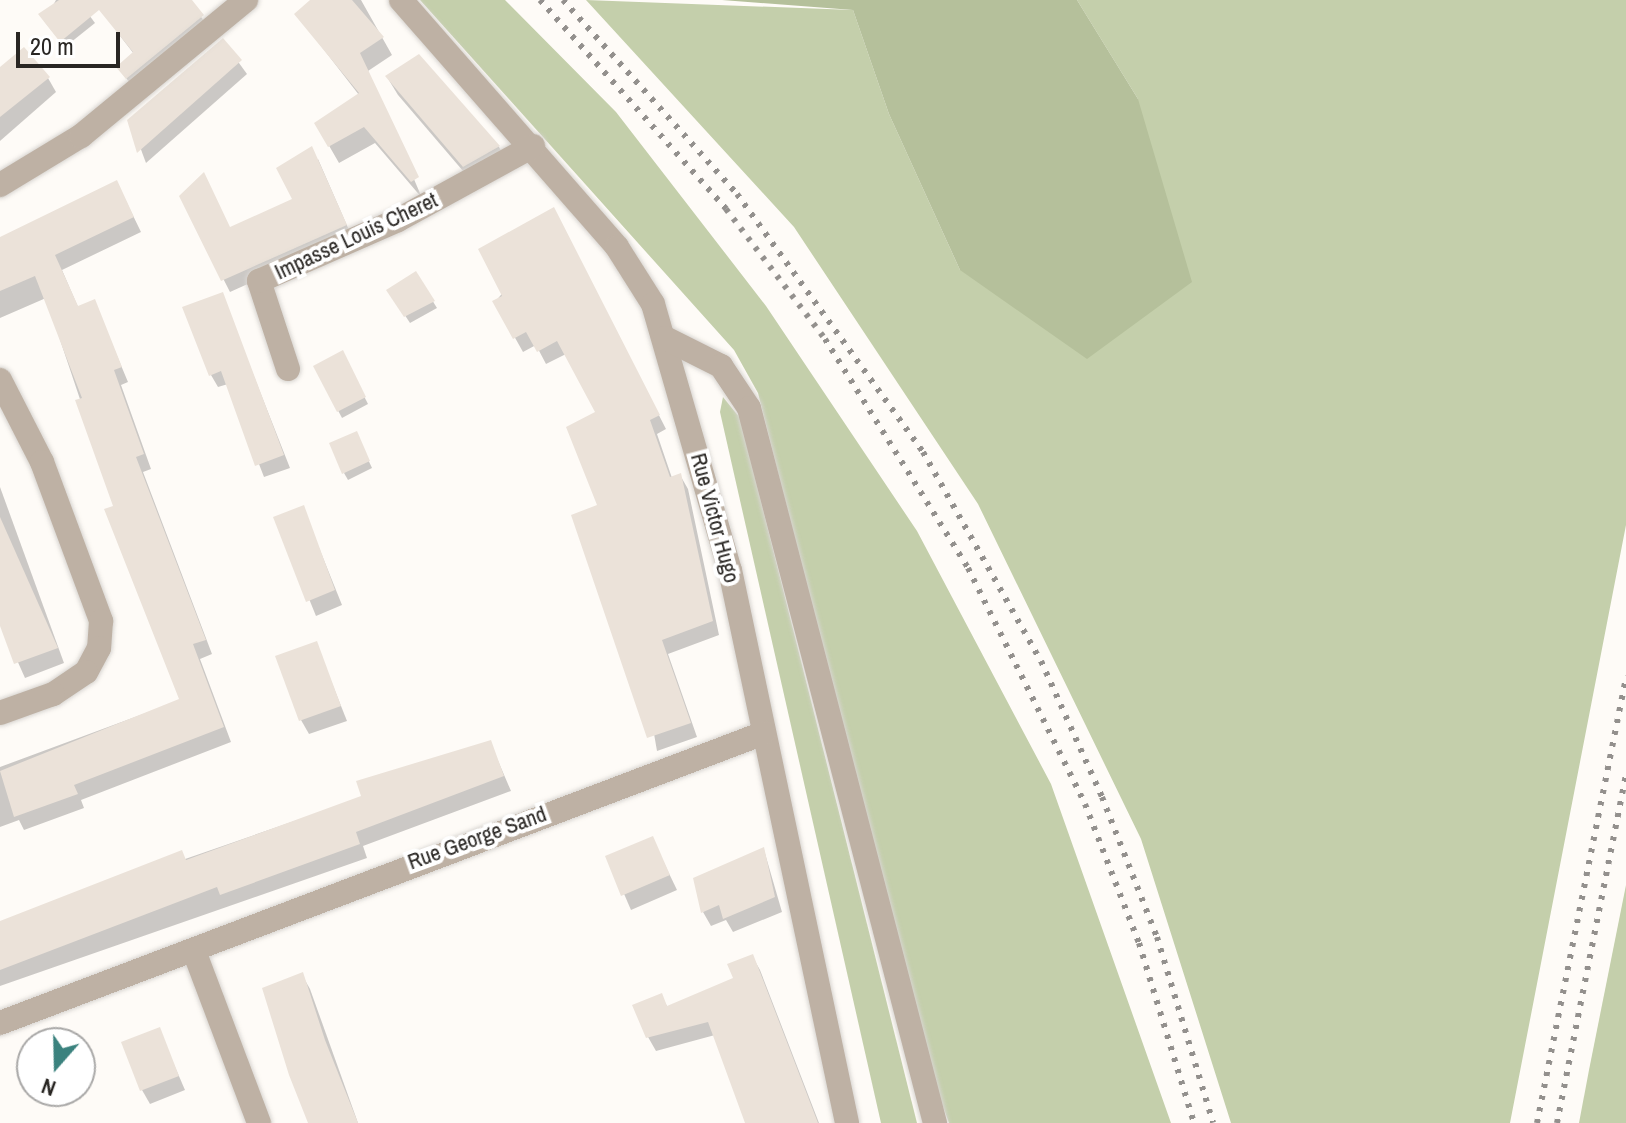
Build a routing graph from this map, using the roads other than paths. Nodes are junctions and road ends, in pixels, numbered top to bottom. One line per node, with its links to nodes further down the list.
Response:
1 (246, 0): 4 (street)
2 (401, 0): 3 (street, Rue Victor Hugo)
3 (533, 146): 5 (street, Rue Victor Hugo); 6 (street, Impasse Louis Cheret)
4 (0, 185)
5 (665, 338): 9 (street, Rue Victor Hugo); 14 (street)
6 (288, 369)
7 (0, 380): 8 (street)
8 (0, 713)
9 (764, 733): 10 (street, Rue George Sand); 13 (street, Rue Victor Hugo)
10 (194, 951): 11 (street, Rue George Sand); 12 (street)
11 (0, 1023)
12 (259, 1123)
13 (847, 1123)
14 (935, 1123)

